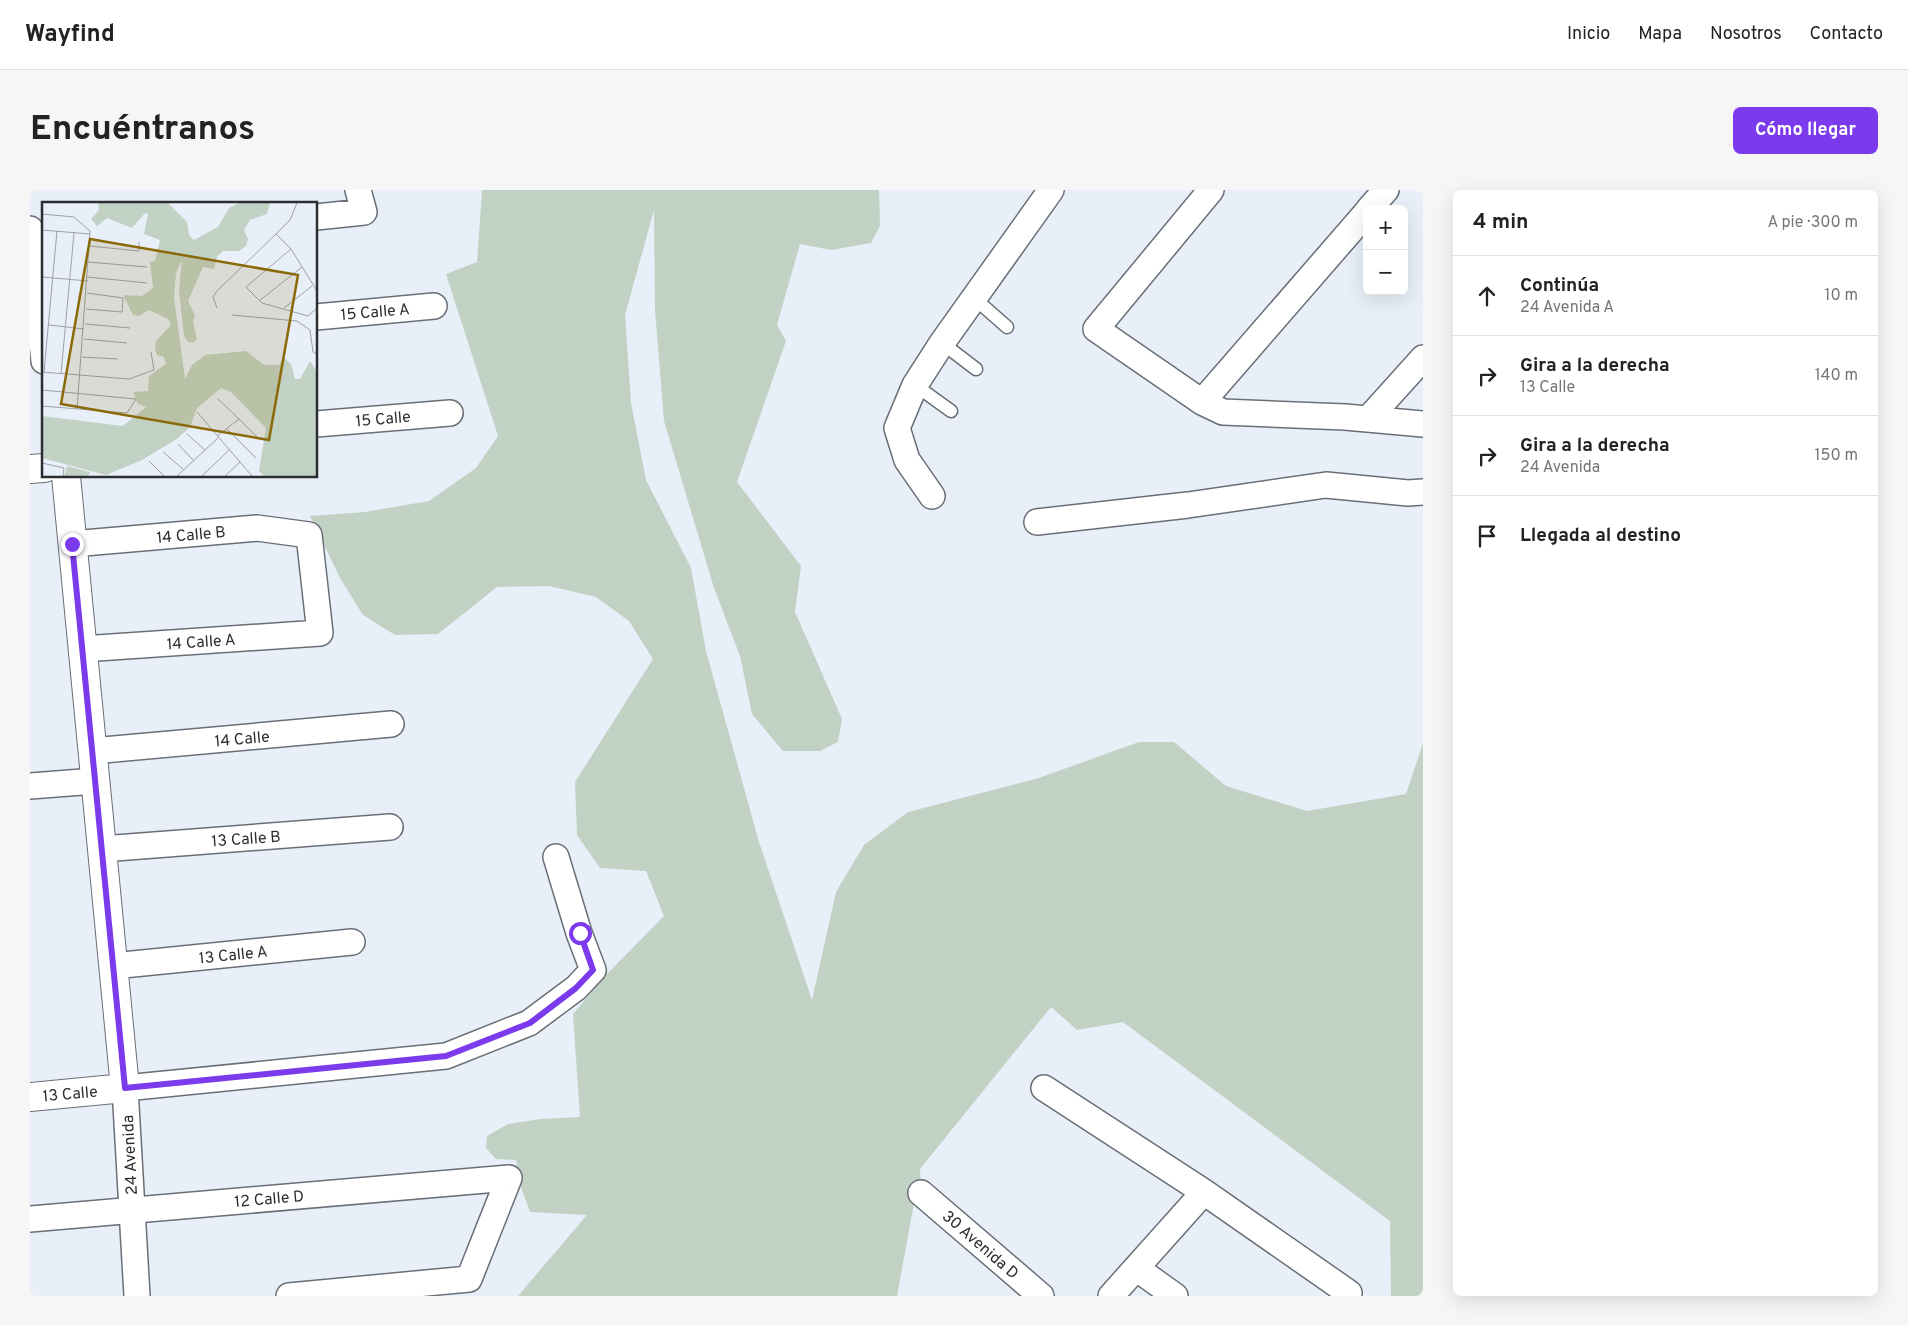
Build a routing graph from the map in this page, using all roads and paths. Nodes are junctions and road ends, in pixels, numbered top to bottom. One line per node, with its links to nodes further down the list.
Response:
1 (358, 190): 6 (street)
2 (1051, 190): 9 (street)
3 (1211, 190): 18 (street)
4 (1386, 190): 5 (street)
5 (1373, 205)
6 (318, 217)
7 (1363, 217): 18 (street)
8 (35, 237): 13 (street)
9 (973, 297): 12 (lane); 14 (street)
10 (434, 306): 11 (street, 15 Calle A)
11 (318, 317)
12 (1006, 327)
13 (42, 334)
14 (942, 342): 16 (lane); 17 (street)
15 (1423, 358): 21 (street)
16 (976, 369)
17 (915, 385): 19 (lane); 26 (street)
18 (1202, 402): 21 (street)
19 (952, 411)
20 (450, 413): 22 (street, 15 Calle)
21 (1368, 419): 23 (street)
22 (318, 424)
23 (1423, 424)
24 (66, 478): 28 (street, 24 Avenida)
25 (1423, 492): 27 (street)
26 (932, 496)
27 (1037, 522)
28 (72, 544): 29 (street, 14 Calle B); 30 (street, 24 Avenida)
29 (320, 633): 30 (street, 14 Calle A)
30 (82, 650): 32 (street, 24 Avenida)
31 (391, 724): 32 (street, 14 Calle)
32 (92, 751): 33 (street, 24 Avenida)
33 (95, 781): 34 (street); 36 (street, 24 Avenida)
34 (30, 786)
35 (390, 827): 36 (street, 13 Calle B)
36 (102, 849): 39 (street, 24 Avenida)
37 (556, 857): 40 (street, 13 Calle)
38 (352, 942): 39 (street, 13 Calle A)
39 (113, 966): 40 (street, 24 Avenida)
40 (125, 1088): 42 (street, 13 Calle); 45 (street, 24 Avenida)
41 (1044, 1088): 44 (street)
42 (30, 1097)
43 (921, 1192): 51 (street, 30 Avenida D)
44 (1204, 1192): 47 (street); 48 (street)
45 (132, 1210): 46 (street, 12 Calle D); 49 (street, 24 Avenida); 50 (street, 12 Calle D)
46 (30, 1218)
47 (1136, 1268): 52 (street); 53 (street)
48 (1349, 1293)
49 (137, 1296)
50 (289, 1296)
51 (1040, 1296)
52 (1111, 1296)
53 (1175, 1296)

